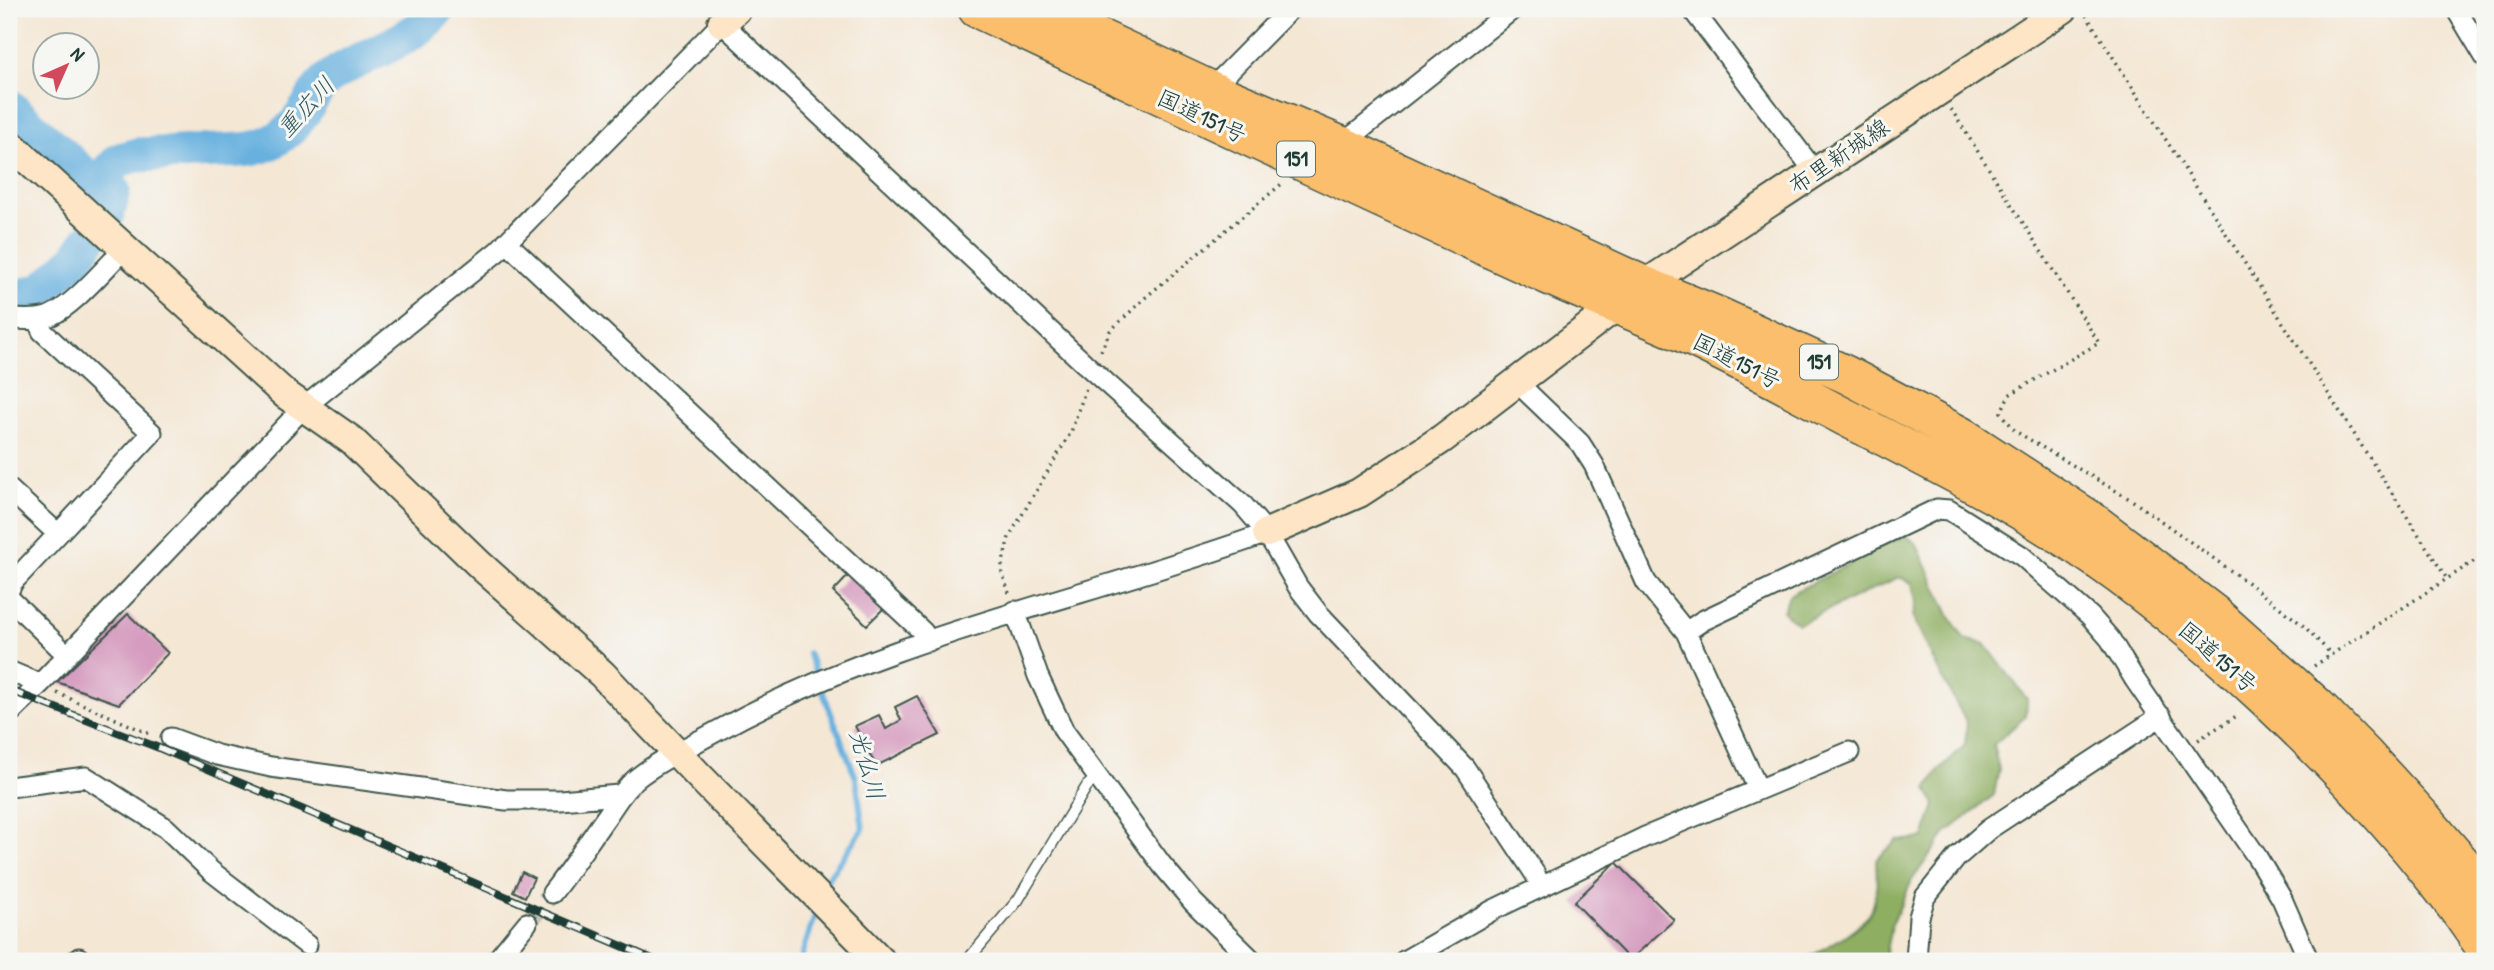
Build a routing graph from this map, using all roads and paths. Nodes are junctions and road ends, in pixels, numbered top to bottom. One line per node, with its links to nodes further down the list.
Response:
1 (977, 9): 18 (highway, 国道151号 / 151)
2 (1038, 9): 12 (highway, 国道151号 / 151)
3 (1290, 9): 12 (street)
4 (1513, 9): 14 (street)
5 (1692, 9): 15 (street)
6 (2063, 9): 11 (street, 布里新城線)
7 (2082, 9): 27 (path)
8 (2456, 9): 10 (street)
9 (729, 16): 17 (street); 24 (street)
10 (2485, 57)
11 (1939, 89): 15 (street, 布里新城線); 34 (path)
12 (1220, 94): 14 (highway, 国道151号 / 151)
13 (9, 143): 16 (street)
14 (1341, 145): 18 (highway, 国道151号 / 151)
15 (1815, 172): 18 (street, 布里新城線)
16 (108, 233): 20 (street); 22 (street)
17 (506, 242): 22 (street); 32 (street)
18 (1630, 295): 21 (street, 布里新城線); 51 (highway, 国道151号 / 151)
19 (9, 319): 20 (street)
20 (37, 319): 25 (street)
21 (1520, 379): 24 (street, 布里新城線); 31 (street)
22 (303, 408): 33 (street); 44 (street)
23 (9, 489): 25 (street)
24 (1267, 533): 30 (street); 49 (street)
25 (58, 534): 28 (street)
26 (2485, 554): 27 (path)
27 (2447, 579): 34 (path)
28 (9, 590)
29 (9, 598): 33 (street)
30 (1016, 611): 32 (street); 45 (street)
31 (1686, 632): 40 (street); 47 (street)
32 (929, 641): 44 (street)
33 (67, 654): 37 (street)
34 (2331, 654): 35 (path)
35 (2314, 666)
36 (9, 671): 37 (street)
37 (40, 684): 38 (street); 41 (path)
38 (9, 714)
39 (2238, 715): 42 (path)
40 (2161, 716): 42 (street); 60 (street)
41 (172, 738): 48 (street)
42 (2184, 749): 61 (street)
43 (1849, 751): 47 (street)
44 (678, 753): 48 (street); 57 (street)
45 (1096, 778): 58 (lane); 59 (street)
46 (9, 787): 53 (street)
47 (1758, 789): 49 (street)
48 (619, 795): 50 (street)
49 (1541, 887): 55 (street)
50 (552, 893)
51 (2474, 903): 54 (highway, 国道151号 / 151)
52 (527, 923): 56 (street)
53 (307, 945)
54 (2485, 948)
55 (1409, 960)
56 (496, 961)
57 (881, 961)
58 (967, 961)
59 (1254, 961)
60 (1916, 961)
61 (2309, 961)

